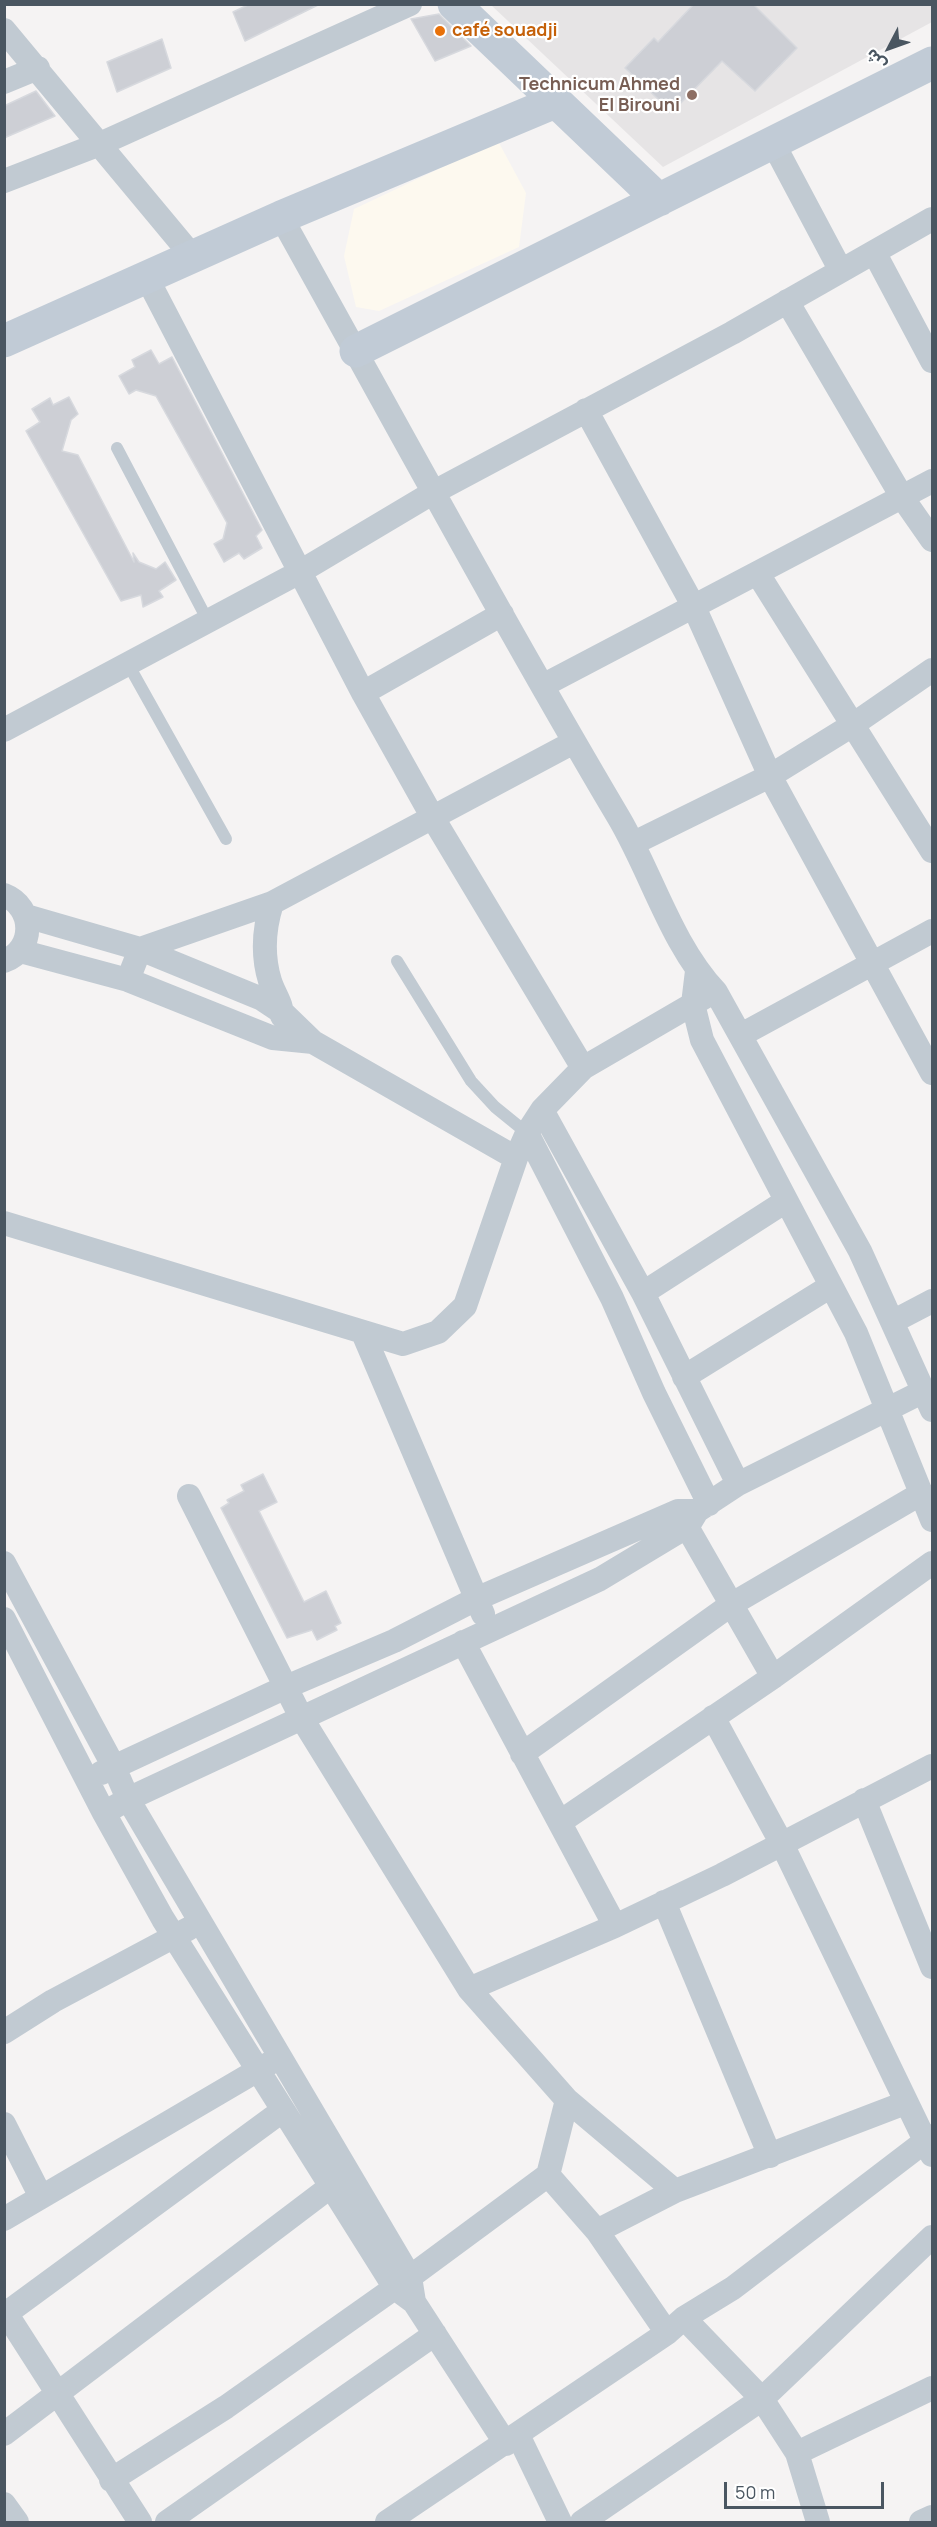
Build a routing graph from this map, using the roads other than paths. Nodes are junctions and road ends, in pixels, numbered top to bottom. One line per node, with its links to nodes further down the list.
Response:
1 (410, 4): 9 (street)
2 (454, 4): 7 (street)
3 (4, 30): 5 (street)
4 (933, 63): 8 (street)
5 (38, 68): 6 (street); 9 (street)
6 (4, 82)
7 (555, 102): 11 (street); 12 (street)
8 (773, 143): 11 (street); 16 (street)
9 (100, 144): 10 (street); 15 (street)
10 (4, 181)
11 (659, 200): 20 (street)
12 (280, 217): 15 (street); 20 (street)
13 (933, 219): 14 (street)
14 (874, 252): 16 (street); 21 (street)
15 (193, 257): 17 (street)
16 (841, 271): 18 (street)
17 (147, 278): 19 (street); 28 (street)
18 (787, 301): 22 (street); 26 (street)
19 (4, 340)
20 (356, 351): 25 (street)
21 (933, 361)
22 (586, 410): 25 (street); 30 (street)
23 (117, 448): 32 (lane)
24 (933, 481): 26 (street)
25 (434, 492): 28 (street); 31 (street)
26 (902, 497): 27 (street); 29 (street)
27 (933, 540)
28 (298, 573): 32 (street); 36 (street)
29 (758, 574): 30 (street); 37 (street)
30 (694, 607): 35 (street); 40 (street)
31 (502, 614): 35 (street); 36 (street)
32 (208, 621): 33 (street)
33 (128, 664): 38 (street); 42 (lane)
34 (933, 670): 37 (street)
35 (544, 685): 39 (street)
36 (363, 693): 41 (street)
37 (851, 726): 40 (street); 44 (street)
38 (4, 730)
39 (574, 742): 41 (street); 43 (street)
40 (770, 776): 43 (street); 52 (street)
41 (433, 818): 46 (street); 61 (street)
42 (226, 839)
43 (634, 843): 53 (street)
44 (933, 851)
45 (4, 895): 47 (street)
46 (272, 903): 49 (street); 57 (street)
47 (26, 916): 49 (street); 50 (street)
48 (933, 931): 52 (street)
49 (140, 949): 54 (street); 57 (street)
50 (12, 956): 54 (street)
51 (397, 961): 64 (lane)
52 (872, 964): 58 (street); 62 (street)
53 (696, 971): 55 (street); 56 (street)
54 (128, 980): 59 (street)
55 (716, 992): 56 (street); 58 (street)
56 (693, 1004): 61 (street); 66 (street)
57 (283, 1013): 59 (street); 60 (street)
58 (741, 1035): 71 (street)
59 (273, 1038): 60 (street)
60 (313, 1042): 65 (street)
61 (583, 1068): 63 (street)
62 (933, 1072)
63 (542, 1110): 64 (street); 69 (street)
64 (528, 1133): 65 (street); 79 (street)
65 (516, 1158): 72 (street)
66 (786, 1201): 68 (street); 69 (street)
67 (4, 1224): 72 (street)
68 (831, 1286): 73 (street); 75 (street)
69 (644, 1293): 73 (street)
70 (933, 1301): 71 (street)
71 (894, 1321): 74 (street)
72 (363, 1333): 83 (street)
73 (684, 1377): 76 (street)
74 (928, 1401): 75 (street)
75 (888, 1410): 76 (street); 77 (street)
76 (738, 1484): 79 (street)
77 (922, 1493): 80 (street); 84 (street)
78 (189, 1496): 89 (street)
79 (693, 1513): 83 (street); 84 (street); 86 (street)
80 (933, 1520)
81 (4, 1563): 93 (street)
82 (933, 1563): 88 (street)
83 (476, 1599): 86 (street); 89 (street)
84 (732, 1604): 88 (street); 92 (street)
85 (4, 1619): 95 (street)
86 (489, 1630): 87 (street)
87 (463, 1642): 90 (street); 92 (street)
88 (773, 1677): 91 (street)
89 (286, 1687): 90 (street); 93 (street)
90 (301, 1717): 96 (street); 106 (street)
91 (713, 1717): 99 (street); 100 (street)
92 (522, 1754): 99 (street)
93 (114, 1767): 95 (street); 96 (street)
94 (933, 1767): 97 (street)
95 (88, 1780): 98 (street)
96 (128, 1799): 98 (street); 102 (street)
97 (864, 1800): 100 (street); 105 (street)
98 (104, 1813): 104 (street)
99 (560, 1822): 103 (street)
100 (783, 1846): 101 (street); 111 (street)
101 (664, 1902): 103 (street); 115 (street)
102 (200, 1921): 104 (street); 108 (street)
103 (615, 1926): 106 (street)
104 (174, 1937): 107 (street); 109 (street)
105 (933, 1967)
106 (469, 1989): 110 (street)
107 (4, 2032)
108 (280, 2057): 109 (street); 123 (street)
109 (257, 2070): 112 (street); 119 (street)
110 (567, 2100): 116 (street); 118 (street)
111 (905, 2103): 114 (street); 115 (street)
112 (282, 2111): 117 (street); 124 (street)
113 (4, 2124): 119 (street)
114 (930, 2144): 125 (street)
115 (770, 2156): 118 (street)
116 (548, 2175): 121 (street); 123 (street)
117 (330, 2187): 123 (street); 128 (street)
118 (675, 2191): 121 (street)
119 (41, 2197): 120 (street)
120 (4, 2219)
121 (597, 2231): 125 (street)
122 (933, 2237): 129 (street)
123 (402, 2282): 126 (street); 133 (street)
124 (5, 2313): 128 (street)
125 (675, 2326): 129 (street); 131 (street)
126 (435, 2334): 131 (street); 138 (street)
127 (933, 2388): 132 (street)
128 (59, 2395): 130 (street); 133 (street)
129 (762, 2399): 132 (street); 141 (street)
130 (4, 2434)
131 (512, 2440): 139 (street); 140 (street)
132 (797, 2452): 142 (street)
133 (111, 2480): 137 (street)
134 (4, 2504): 136 (street)
135 (933, 2517): 143 (street)
136 (17, 2523)
137 (140, 2523)
138 (167, 2523)
139 (387, 2523)
140 (560, 2523)
141 (582, 2523)
142 (818, 2523)
143 (921, 2523)

